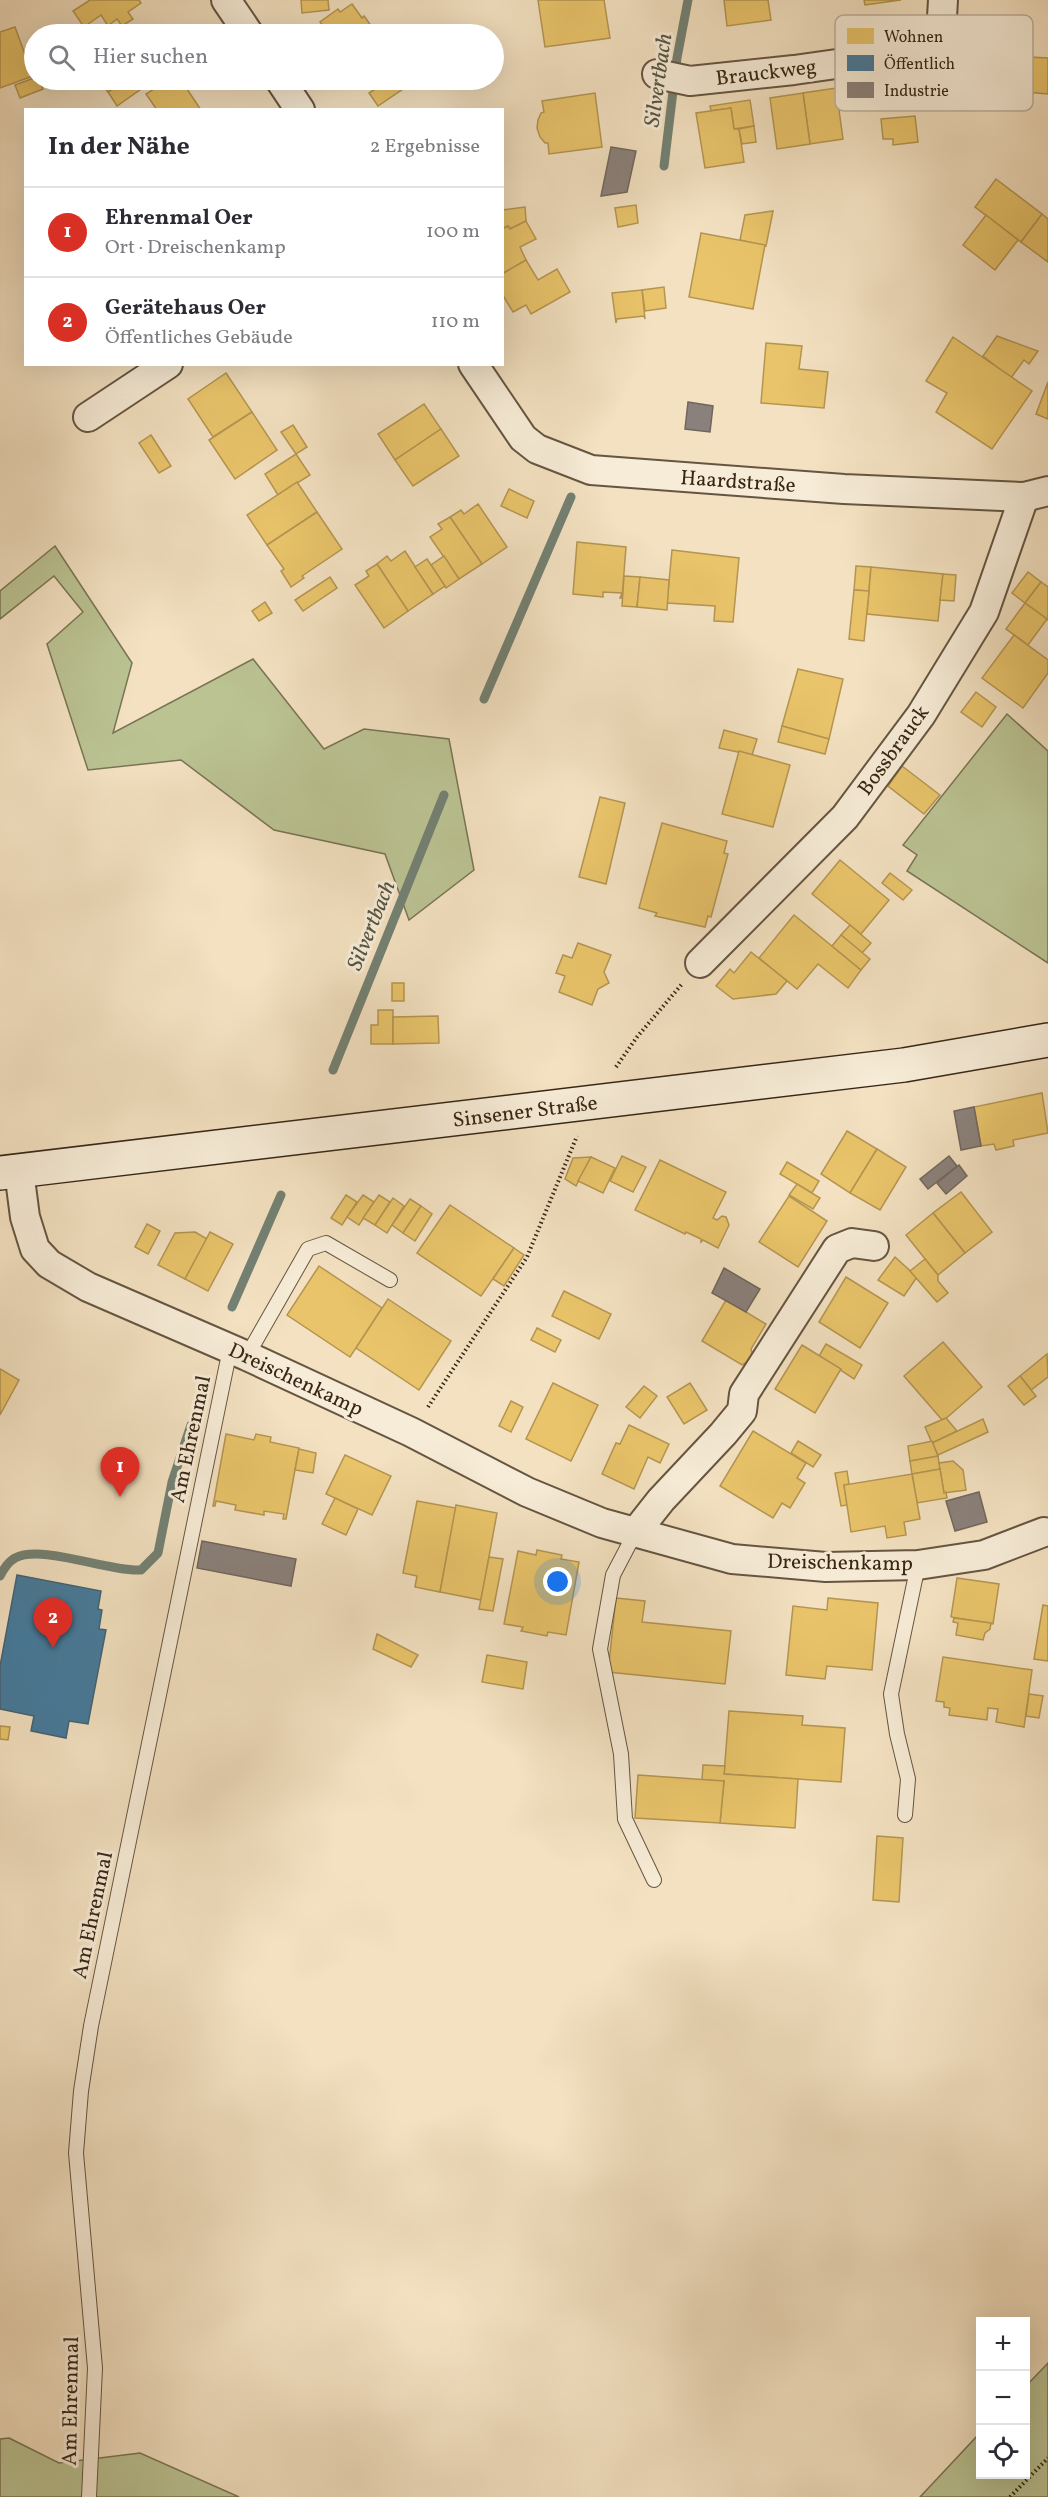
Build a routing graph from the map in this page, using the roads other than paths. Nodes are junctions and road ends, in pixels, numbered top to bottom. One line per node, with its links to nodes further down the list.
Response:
1 (226, 0): 4 (street)
2 (943, 0): 3 (street, Brauckweg)
3 (942, 15)
4 (242, 24)
5 (835, 64): 6 (street, Brauckweg)
6 (657, 74)
7 (287, 90): 8 (street)
8 (299, 108)
9 (165, 366): 11 (street)
10 (473, 366): 12 (street, Haardstraße)
11 (88, 417)
12 (1036, 494): 13 (street, Bossbrauck)
13 (700, 963)
14 (1048, 1040): 15 (main road, Sinsener Straße)
15 (9, 1172): 18 (street, Dreischenkamp)
16 (874, 1246): 20 (street)
17 (390, 1280): 18 (lane, Am Ehrenmal)
18 (238, 1352): 20 (street, Dreischenkamp); 24 (lane, Am Ehrenmal)
19 (1047, 1529): 21 (street, Dreischenkamp)
20 (635, 1533): 21 (street, Dreischenkamp); 23 (lane)
21 (918, 1564): 22 (lane)
22 (905, 1815)
23 (654, 1880)
24 (89, 2497)

